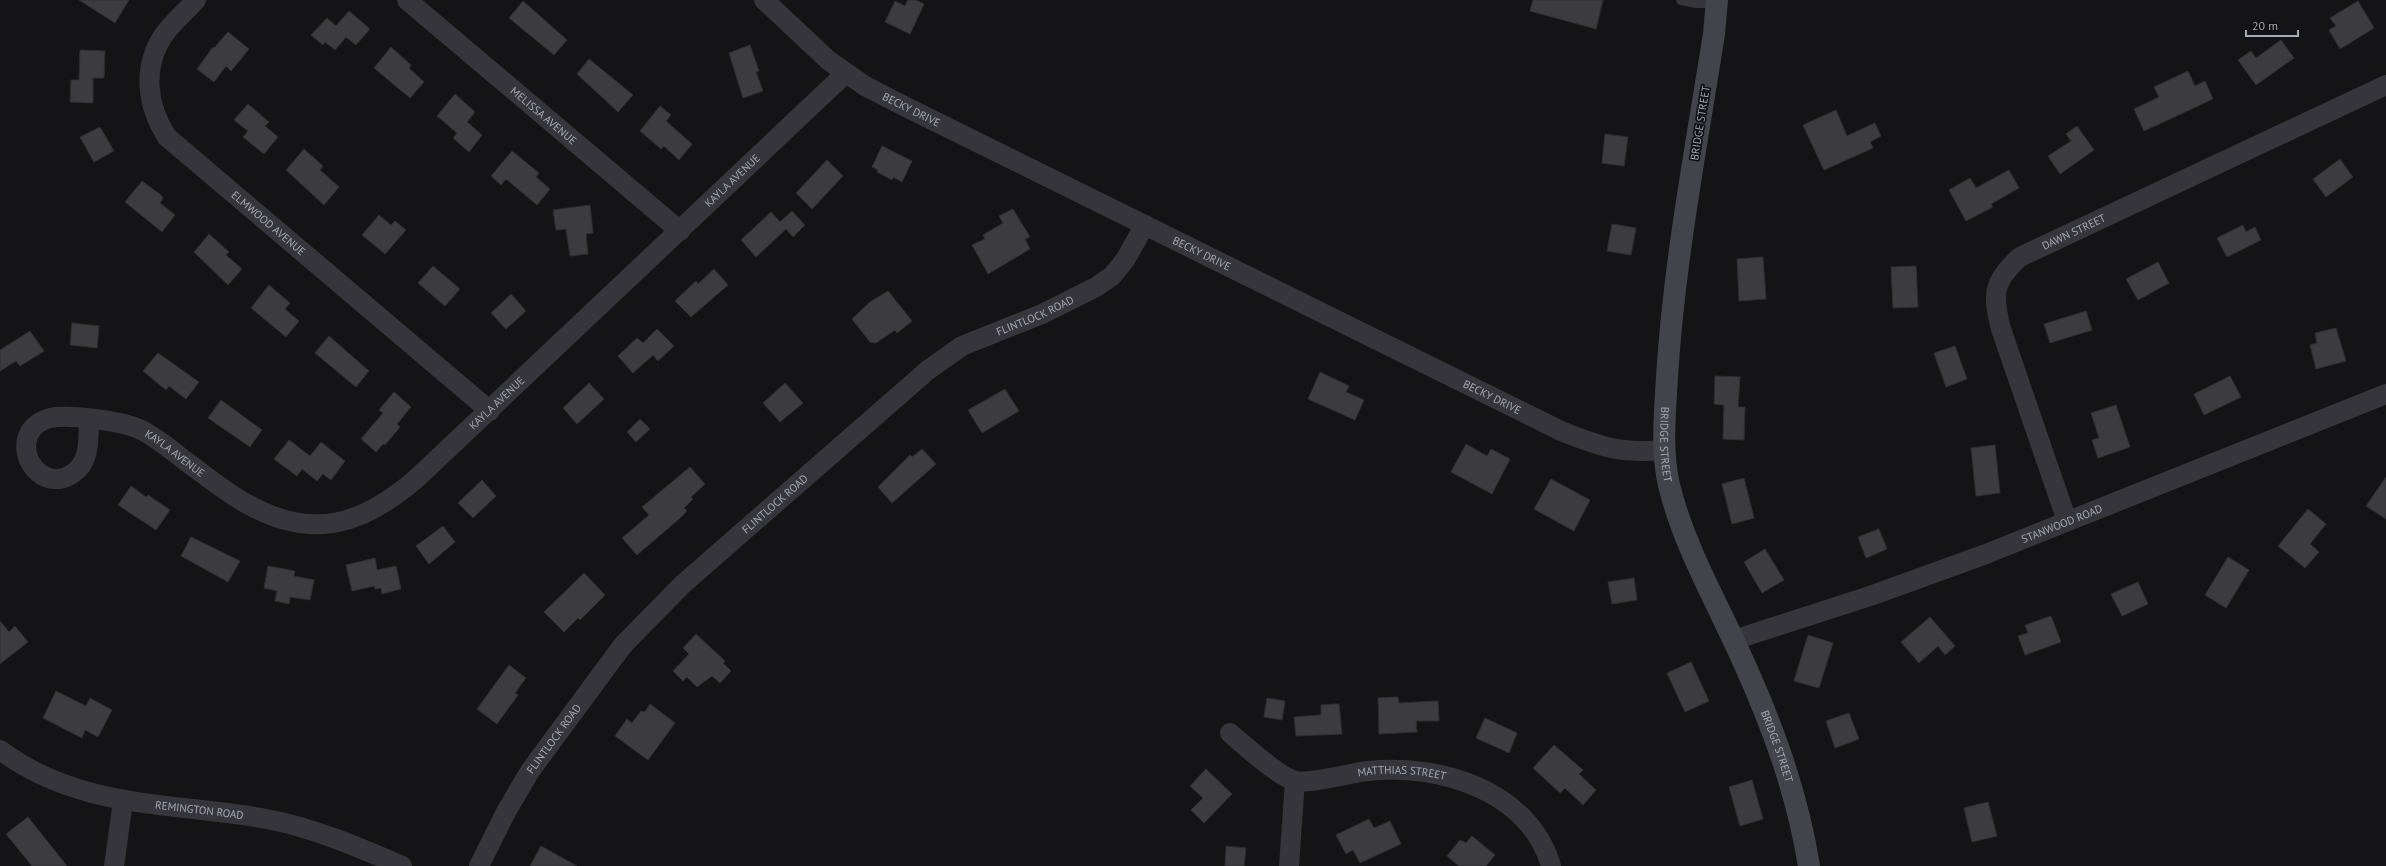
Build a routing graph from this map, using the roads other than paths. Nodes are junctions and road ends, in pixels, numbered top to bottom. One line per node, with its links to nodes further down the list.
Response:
1 (196, 0): 11 (street, ELMWOOD AVENUE)
2 (407, 0): 9 (street, MELISSA AVENUE)
3 (764, 0): 6 (street, BECKY DRIVE)
4 (1681, 0): 5 (lane)
5 (1716, 2): 13 (street, BRIDGE STREET)
6 (846, 73): 8 (street, BECKY DRIVE); 9 (street, KAYLA AVENUE)
7 (2386, 85): 14 (street, DAWN STREET)
8 (1145, 225): 13 (street, BECKY DRIVE); 22 (street, FLINTLOCK ROAD)
9 (680, 231): 11 (street, KAYLA AVENUE)
10 (2386, 394): 14 (street, STANWOOD ROAD)
11 (490, 411): 12 (street, KAYLA AVENUE)
12 (89, 419)
13 (1665, 450): 15 (street, BRIDGE STREET)
14 (2067, 521): 15 (street, STANWOOD ROAD)
15 (1734, 640): 25 (street, BRIDGE STREET)
16 (1230, 733): 18 (street)
17 (0, 750): 19 (street, REMINGTON ROAD)
18 (1295, 781): 23 (street); 24 (street, MATTHIAS STREET)
19 (123, 801): 20 (street); 21 (street, REMINGTON ROAD)
20 (114, 866)
21 (402, 866)
22 (479, 866)
23 (1289, 866)
24 (1551, 866)
25 (1809, 866)

